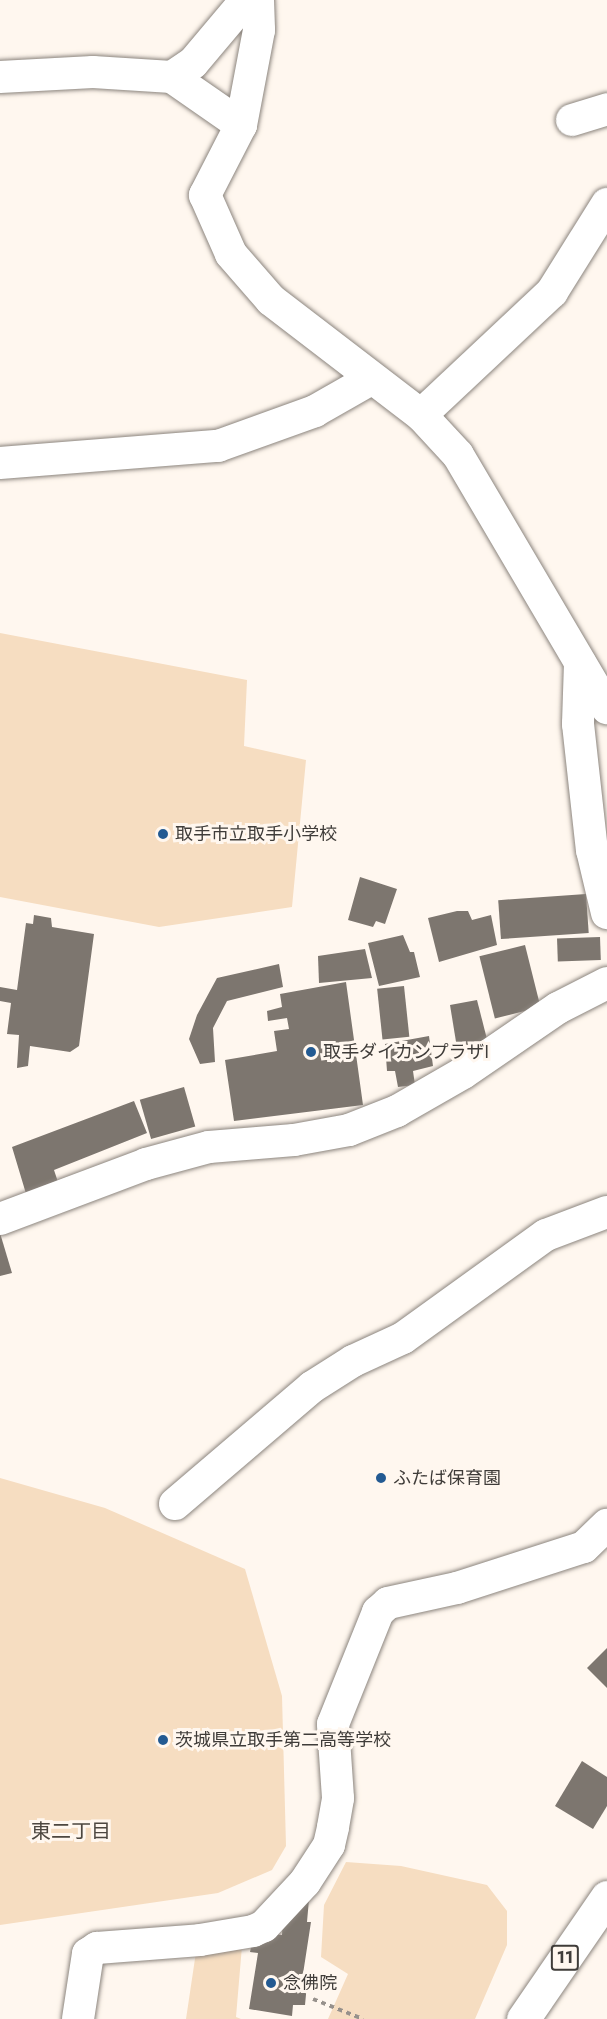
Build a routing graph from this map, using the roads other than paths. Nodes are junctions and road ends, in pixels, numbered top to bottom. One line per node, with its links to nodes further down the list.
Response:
1 (246, 0): 4 (street)
2 (258, 0): 7 (street)
3 (0, 77): 4 (street)
4 (172, 77): 7 (street)
5 (607, 109): 6 (street)
6 (572, 120)
7 (241, 125): 9 (street)
8 (607, 204): 10 (street)
9 (372, 379): 10 (street); 11 (street)
10 (421, 415): 12 (street)
11 (0, 463)
12 (580, 663): 13 (street); 14 (street)
13 (607, 708)
14 (607, 913)
15 (607, 983): 17 (street)
16 (607, 1212): 18 (street)
17 (0, 1219)
18 (176, 1504)
19 (607, 1525): 21 (street)
20 (603, 1910): 22 (main road, 11)
21 (78, 2019)
22 (523, 2019)

